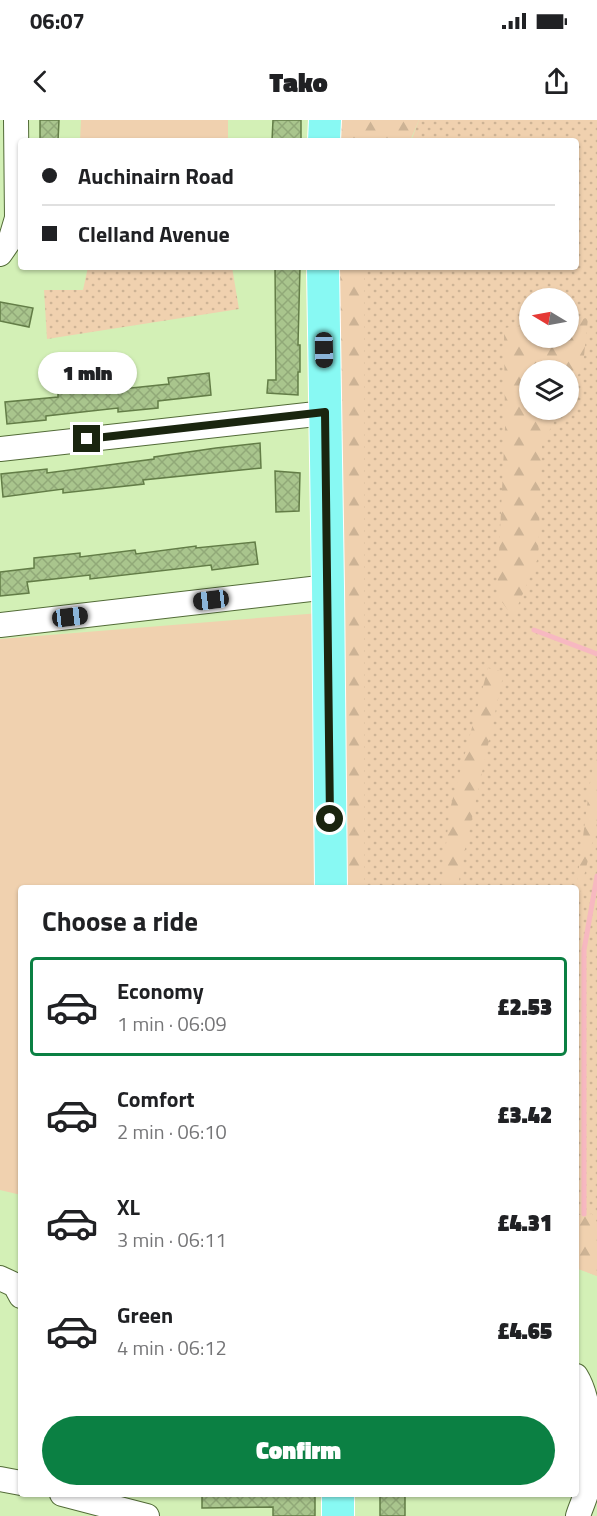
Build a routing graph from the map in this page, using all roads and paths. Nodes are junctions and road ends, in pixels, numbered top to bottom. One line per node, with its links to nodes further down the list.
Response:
1 (16, 120): 4 (street)
2 (325, 120): 3 (main road)
3 (324, 138)
4 (0, 254)
5 (323, 270): 6 (main road)
6 (325, 412): 7 (street); 8 (main road)
7 (0, 449)
8 (328, 587): 9 (street); 10 (main road)
9 (0, 625)
10 (331, 885)
11 (0, 1278): 12 (street)
12 (18, 1290)
13 (579, 1381): 16 (street)
14 (0, 1479): 15 (street)
15 (18, 1483)
16 (593, 1488): 21 (street)
17 (74, 1497): 19 (street)
18 (338, 1497): 20 (main road)
19 (147, 1516)
20 (338, 1516)
21 (578, 1516)

